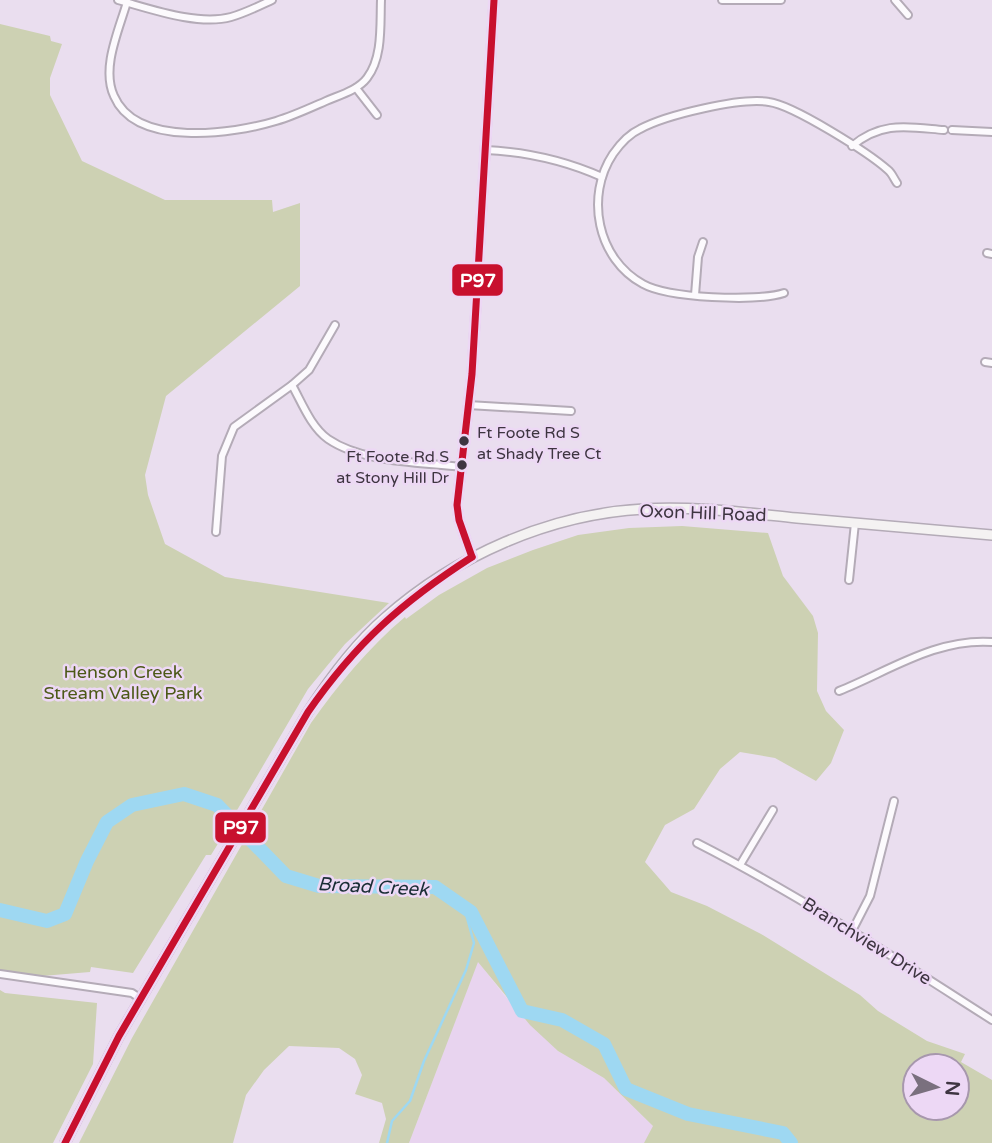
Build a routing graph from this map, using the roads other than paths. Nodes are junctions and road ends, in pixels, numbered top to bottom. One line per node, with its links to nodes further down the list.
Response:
1 (118, 0): 8 (street)
2 (272, 0): 8 (street)
3 (381, 0): 10 (street)
4 (494, 0): 16 (street)
5 (722, 0): 6 (street)
6 (781, 0)
7 (895, 0): 9 (street)
8 (127, 2): 10 (street)
9 (908, 15)
10 (356, 88): 11 (street)
11 (377, 115)
12 (944, 130): 15 (street)
13 (952, 130): 14 (street)
14 (992, 132)
15 (852, 146): 17 (street); 18 (street)
16 (486, 150): 17 (street); 24 (street)
17 (602, 177): 21 (street)
18 (897, 183)
19 (703, 242): 21 (street)
20 (784, 293): 21 (street)
21 (695, 295)
22 (335, 325): 23 (street)
23 (292, 385): 26 (street); 28 (street)
24 (468, 405): 25 (street); 26 (street)
25 (571, 411)
26 (461, 467): 30 (street)
27 (855, 523): 29 (main road, Oxon Hill Road); 30 (main road, Oxon Hill Road); 31 (street)
28 (216, 532)
29 (992, 535)
30 (472, 557): 40 (main road, Oxon Hill Road)
31 (849, 580)
32 (992, 642): 33 (street)
33 (839, 691)
34 (894, 801): 38 (street)
35 (773, 810): 37 (street)
36 (697, 843): 37 (street, Branchview Drive)
37 (740, 865): 38 (street, Branchview Drive)
38 (852, 931): 41 (street, Branchview Drive)
39 (0, 974): 40 (street)
40 (141, 999): 42 (main road, Oxon Hill Road)
41 (992, 1020)
42 (65, 1143)

